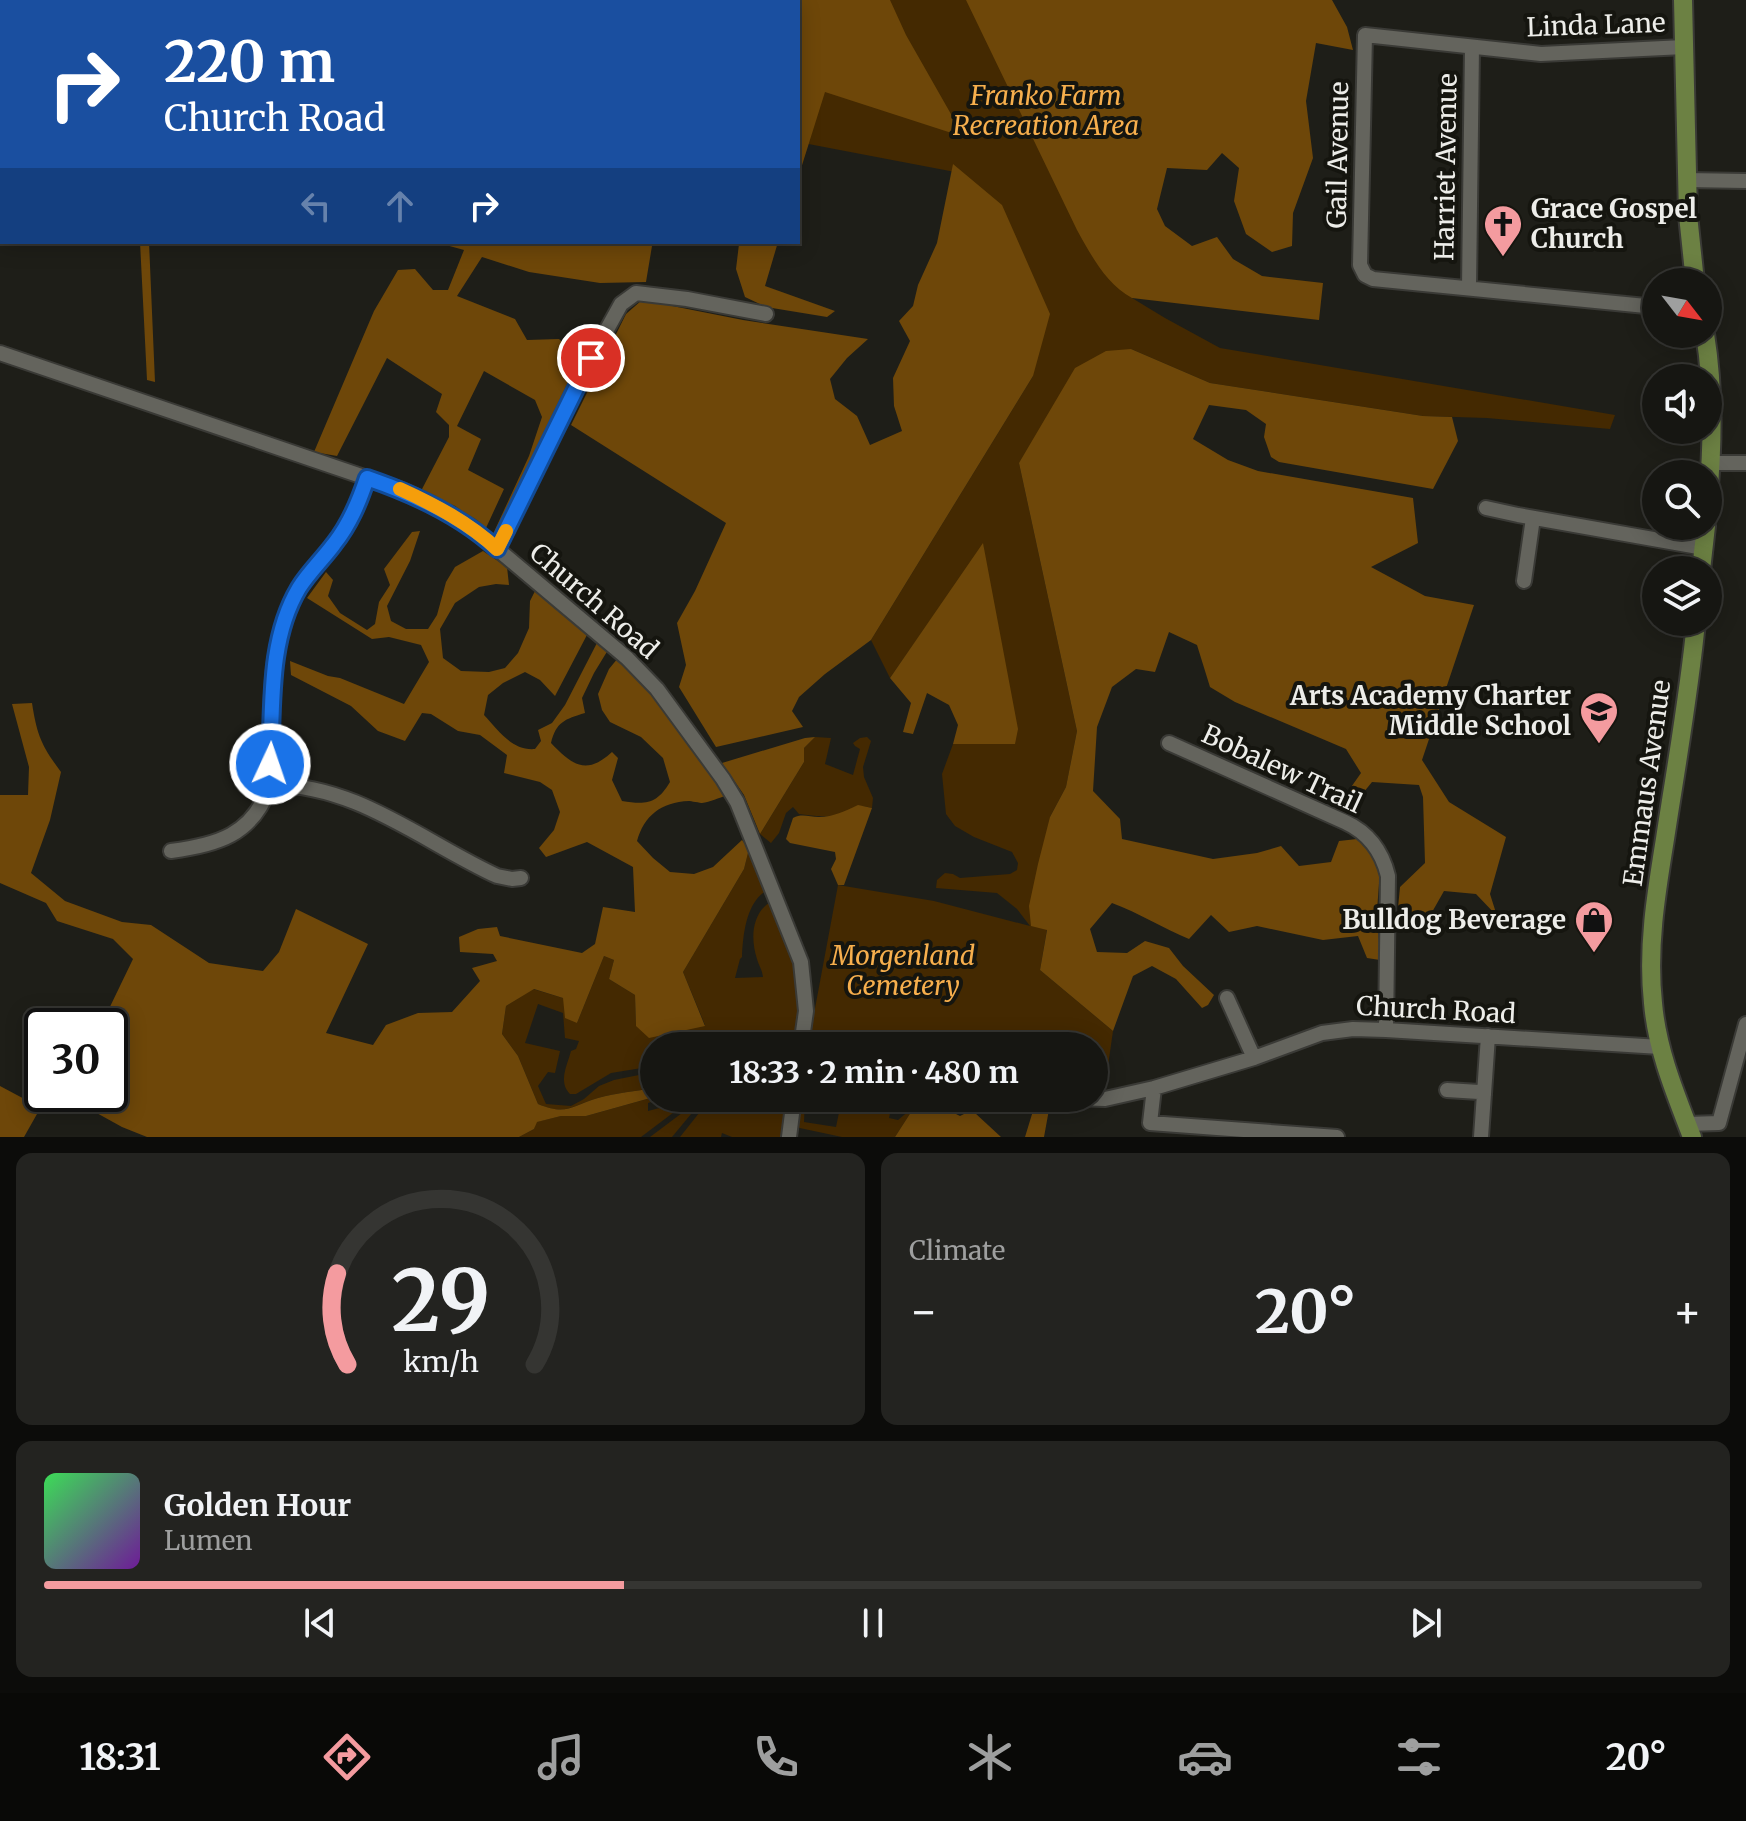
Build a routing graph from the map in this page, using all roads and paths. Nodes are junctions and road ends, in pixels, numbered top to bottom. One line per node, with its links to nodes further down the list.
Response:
1 (1683, 0): 4 (main road)
2 (1365, 35): 3 (street, Linda Lane); 8 (street, Gail Avenue)
3 (1472, 47): 4 (street, Linda Lane); 8 (street, Harriet Avenue)
4 (1684, 47): 5 (main road)
5 (1686, 180): 6 (street); 7 (main road)
6 (1746, 181)
7 (1693, 268)
8 (1469, 288): 9 (street)
9 (1642, 306)
10 (766, 314): 21 (street)
11 (1707, 348): 13 (main road)
12 (0, 353): 16 (street, Church Road)
13 (1711, 460)
14 (1722, 463): 15 (street)
15 (1746, 463)
16 (367, 478): 21 (street, Church Road); 26 (street)
17 (1486, 508): 18 (street)
18 (1533, 518): 20 (street); 23 (street)
19 (1705, 540): 20 (main road)
20 (1704, 548): 22 (main road)
21 (497, 549): 32 (street, Church Road)
22 (1703, 556)
23 (1524, 581)
24 (1694, 636): 34 (main road, Emmaus Avenue)
25 (1169, 743): 31 (street, Bobalew Trail)
26 (269, 785): 27 (street); 28 (street)
27 (171, 851)
28 (521, 878)
29 (1227, 998): 35 (street)
30 (1746, 1024): 36 (street)
31 (1386, 1030): 33 (street, Church Road); 35 (street, Church Road)
32 (803, 1032)
33 (1488, 1036): 34 (street, Church Road); 39 (street)
34 (1660, 1047): 42 (main road, Emmaus Avenue)
35 (1254, 1058): 37 (street, Church Road)
36 (1740, 1073): 43 (street)
37 (1154, 1088): 40 (street, Church Road); 44 (street)
38 (1447, 1090): 39 (street)
39 (1484, 1095): 47 (street)
40 (1108, 1098)
41 (792, 1112): 45 (street)
42 (1689, 1130): 43 (street)
43 (1721, 1130)
44 (1316, 1136): 46 (street)
45 (789, 1137)
46 (1337, 1137)
47 (1481, 1137)

